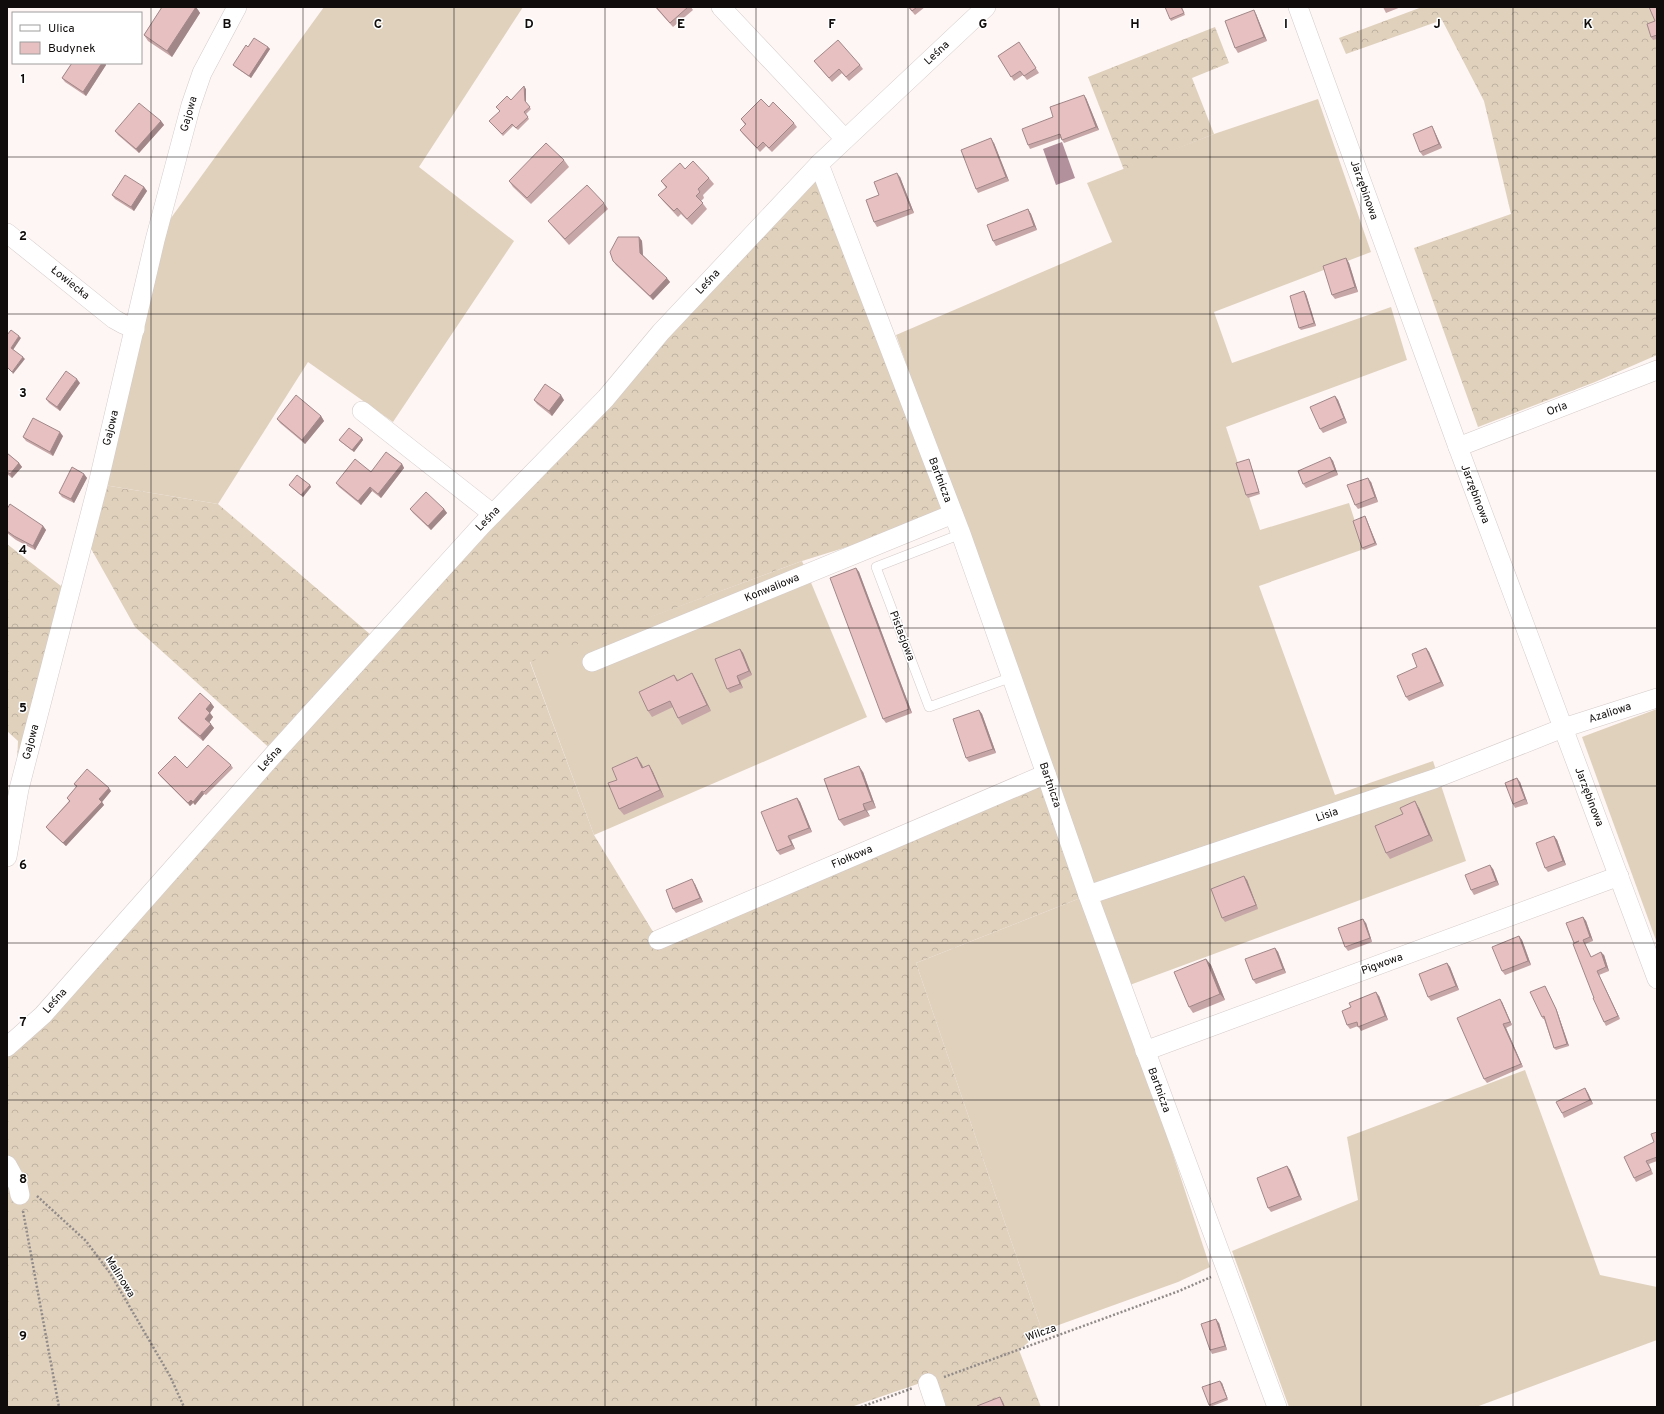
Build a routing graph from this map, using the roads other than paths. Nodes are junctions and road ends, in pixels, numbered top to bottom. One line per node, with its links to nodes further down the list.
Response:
1 (237, 7): 8 (street, Gajowa)
2 (721, 7): 5 (street)
3 (986, 7): 5 (street, Leśna)
4 (1298, 7): 11 (street, Jarzębinowa)
5 (845, 139): 6 (street, Leśna)
6 (820, 164): 12 (street, Leśna); 13 (street, Bartnicza)
7 (7, 233): 8 (street, Łowiecka)
8 (136, 329): 20 (street, Gajowa)
9 (1657, 370): 11 (street, Orla)
10 (362, 411): 12 (street)
11 (1458, 448): 18 (street, Jarzębinowa)
12 (493, 514): 26 (street, Leśna)
13 (953, 514): 14 (street, Bartnicza); 15 (street, Konwaliowa)
14 (961, 534): 16 (street, Bartnicza); 16 (lane, Pistacjowa)
15 (592, 662)
16 (1012, 677): 19 (street, Bartnicza)
17 (1657, 698): 18 (street, Azaliowa)
18 (1563, 728): 22 (street, Jarzębinowa); 23 (street, Lisia)
19 (1046, 774): 23 (street, Bartnicza); 24 (street, Fiołkowa)
20 (11, 804): 21 (street, Gajowa)
21 (7, 857)
22 (1618, 876): 25 (street, Jarzębinowa); 27 (street, Pigwowa)
23 (1088, 895): 27 (street, Bartnicza)
24 (658, 940)
25 (1657, 979)
26 (7, 1047)
27 (1145, 1051): 32 (street, Bartnicza)
28 (7, 1165): 29 (street)
29 (27, 1195)
30 (928, 1383): 31 (street)
31 (936, 1407)
32 (1277, 1407)

